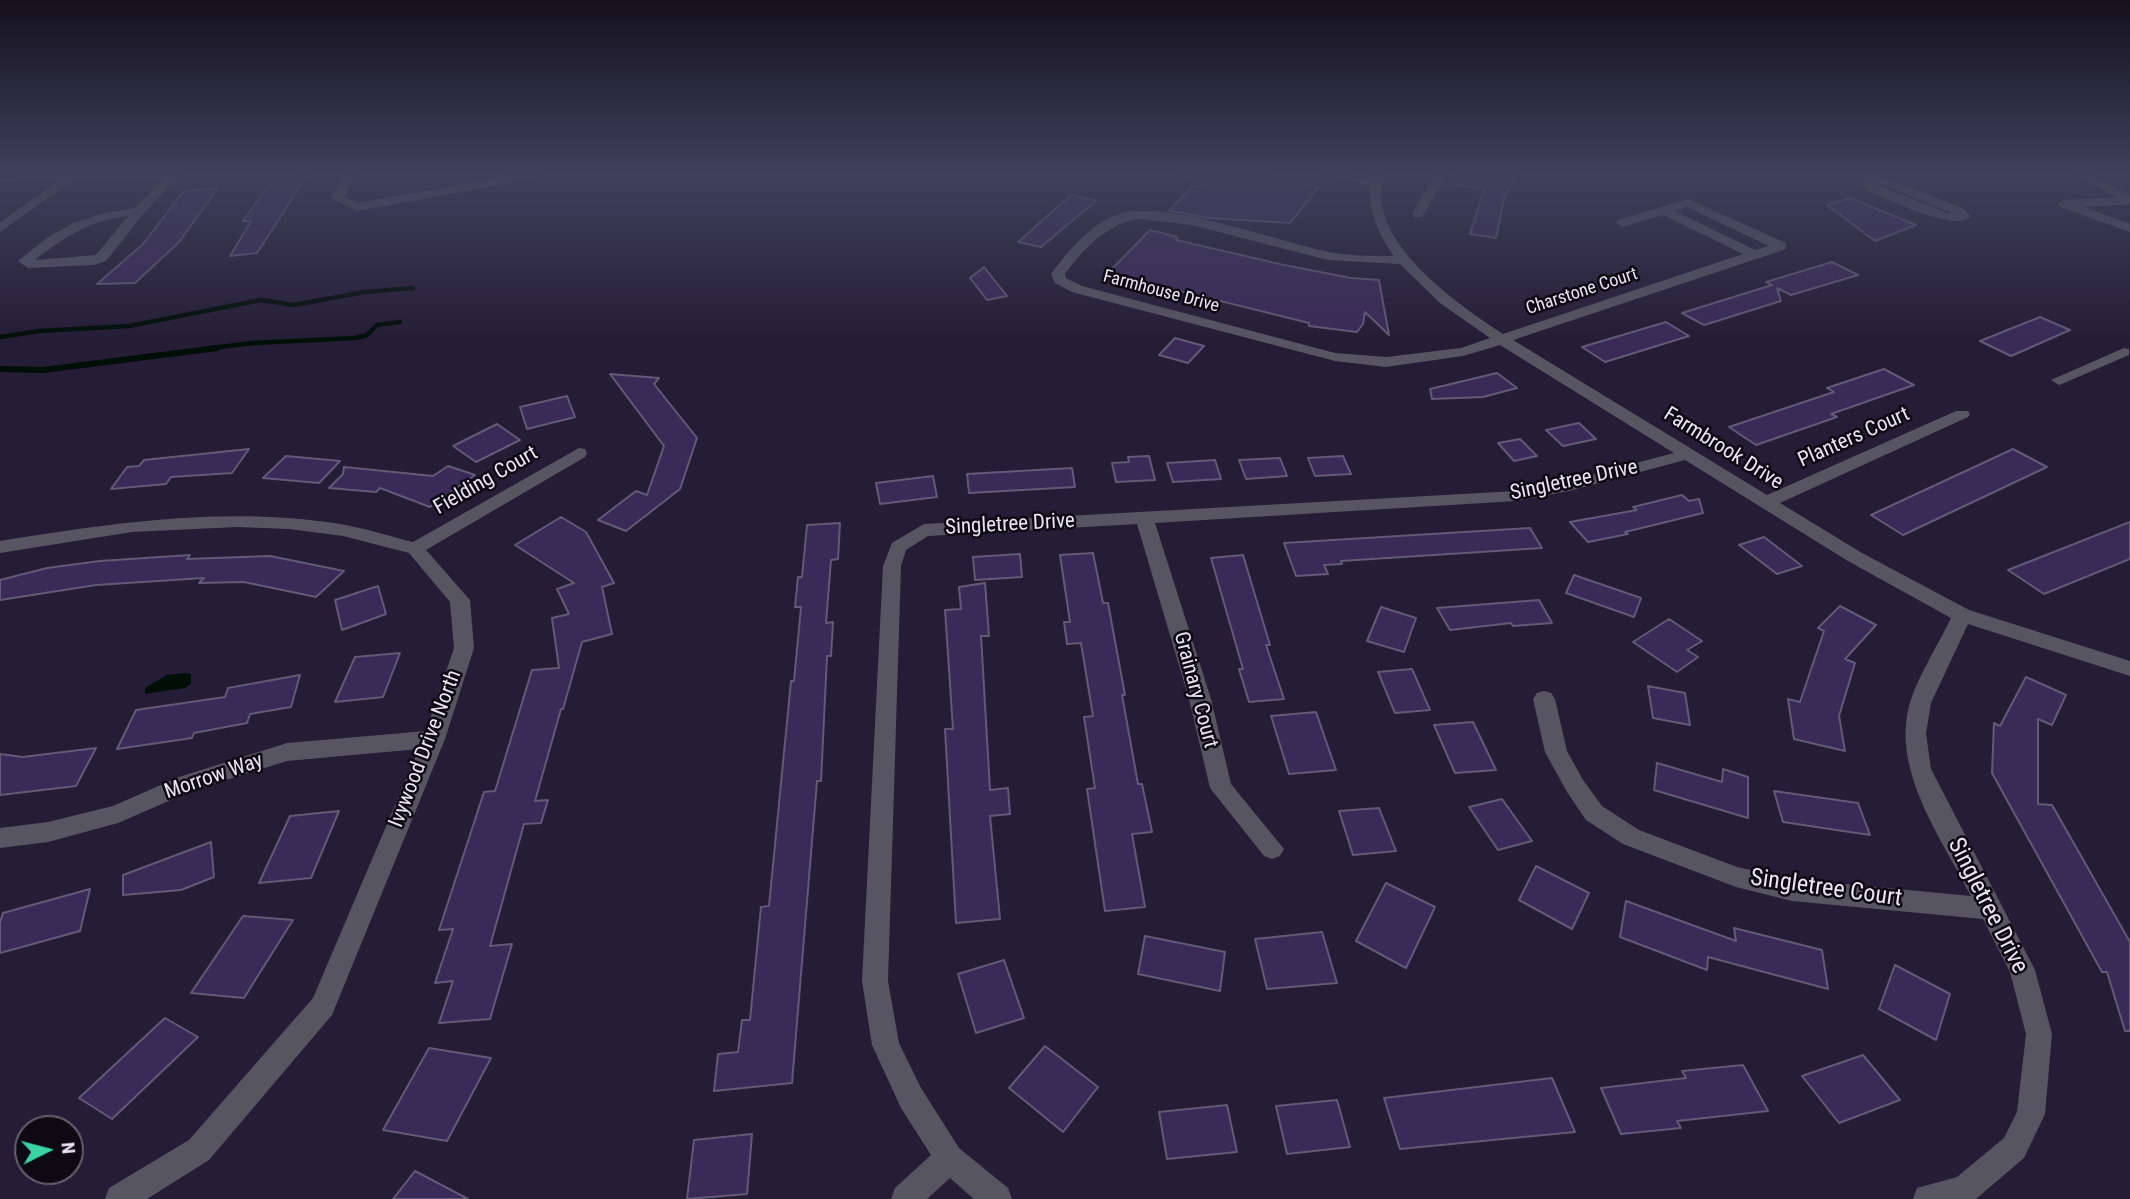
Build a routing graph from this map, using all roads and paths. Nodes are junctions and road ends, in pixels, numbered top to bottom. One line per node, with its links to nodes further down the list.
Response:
1 (67, 230): 2 (street)
2 (124, 230)
3 (1103, 230): 10 (street, Farmhouse Drive)
4 (1220, 230): 9 (street, Farmhouse Drive)
5 (1384, 230): 9 (street, Farmbrook Drive)
6 (1704, 230): 8 (street)
7 (1746, 230): 8 (street, Charstone Court)
8 (1755, 255): 10 (street, Charstone Court)
9 (1403, 260): 10 (street, Farmbrook Drive)
10 (1501, 339): 17 (street, Farmbrook Drive)
11 (2124, 352): 12 (street)
12 (2109, 359): 13 (street); 14 (street)
13 (2130, 369)
14 (2059, 380)
15 (1962, 414): 18 (street, Planters Court)
16 (579, 453): 21 (street, Fielding Court)
17 (1688, 454): 18 (street, Farmbrook Drive); 19 (street, Singletree Drive)
18 (1765, 503): 22 (street, Farmbrook Drive)
19 (1144, 517): 27 (street, Grainary Court); 29 (street, Singletree Drive)
20 (0, 547): 21 (street)
21 (415, 549): 25 (street, Ivywood Drive North)
22 (1962, 615): 23 (street, Farmbrook Drive); 28 (street, Singletree Drive)
23 (2130, 669)
24 (1544, 699): 28 (street, Singletree Court)
25 (434, 739): 26 (street, Morrow Way); 30 (street, Ivywood Drive North)
26 (0, 838)
27 (1272, 849)
28 (1990, 909): 33 (street, Singletree Drive)
29 (949, 1158): 31 (street); 32 (street, Singletree Drive)
30 (120, 1199)
31 (906, 1199)
32 (997, 1199)
33 (1928, 1199)

